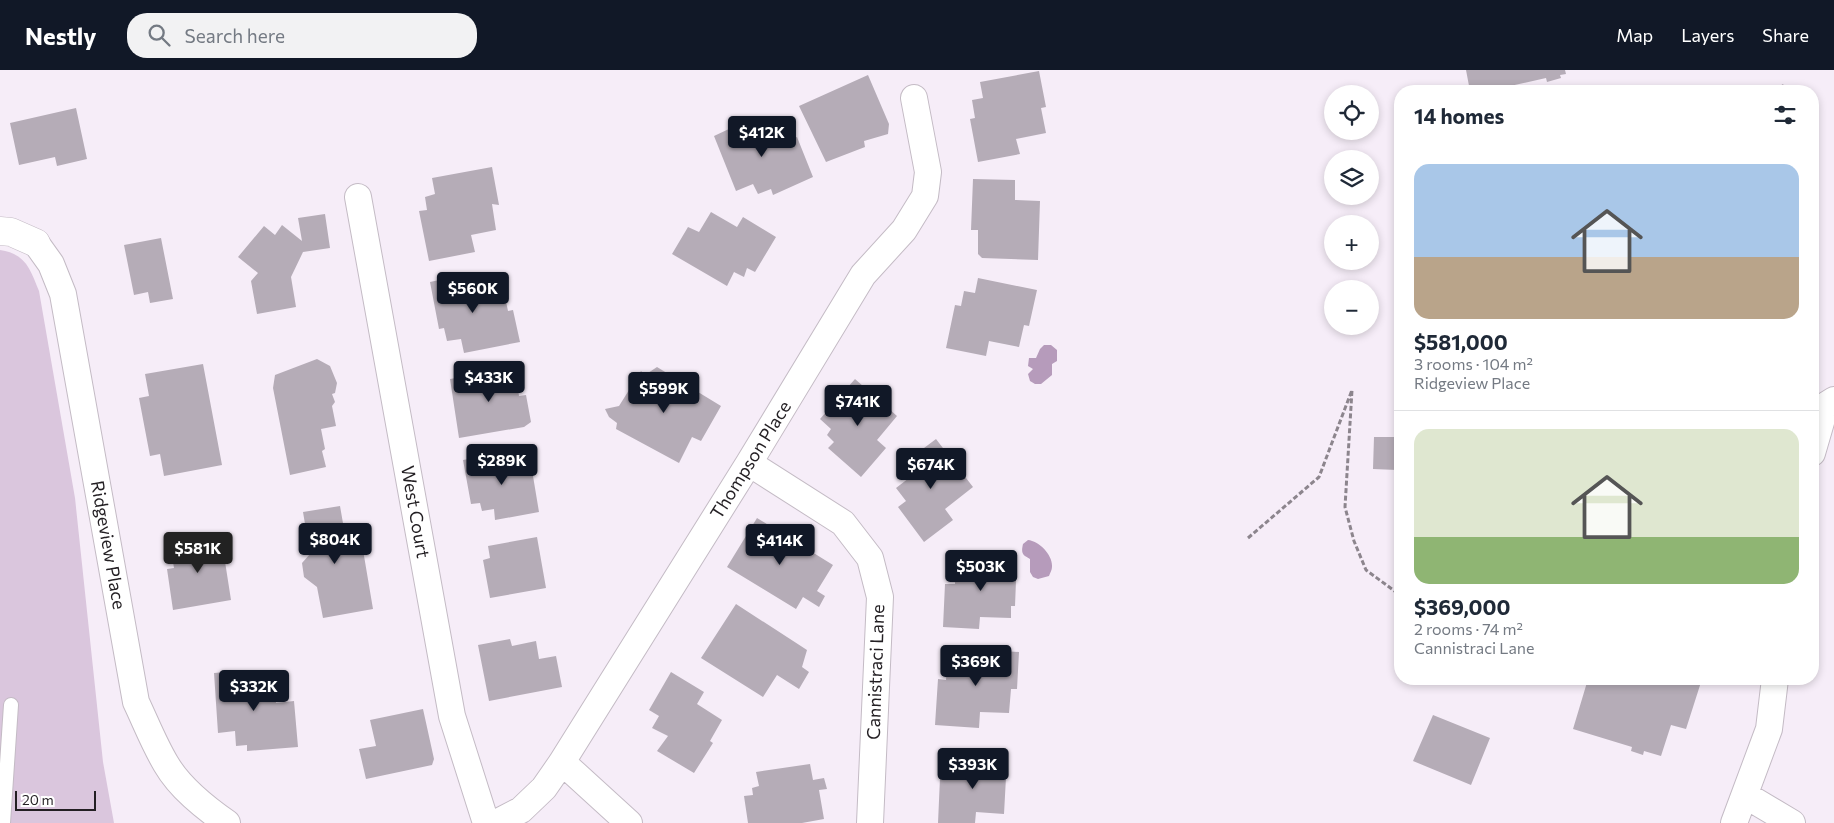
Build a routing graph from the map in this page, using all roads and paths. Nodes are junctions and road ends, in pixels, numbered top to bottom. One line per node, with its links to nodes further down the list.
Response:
1 (914, 98): 7 (street, Thompson Place)
2 (358, 197): 16 (street, West Court)
3 (0, 231): 4 (street)
4 (36, 243): 15 (street, Ridgeview Place)
5 (1834, 400): 6 (street)
6 (1819, 429)
7 (749, 463): 12 (street, Thompson Place); 19 (street, Cannistraci Lane)
8 (1248, 538): 9 (path)
9 (1394, 591)
10 (1774, 685): 13 (street)
11 (11, 705): 14 (lane)
12 (562, 762): 17 (street); 18 (street)
13 (1745, 796): 20 (street); 21 (street)
14 (3, 823)
15 (226, 823)
16 (486, 823)
17 (496, 823)
18 (629, 823)
19 (870, 823)
20 (1734, 823)
21 (1792, 823)

